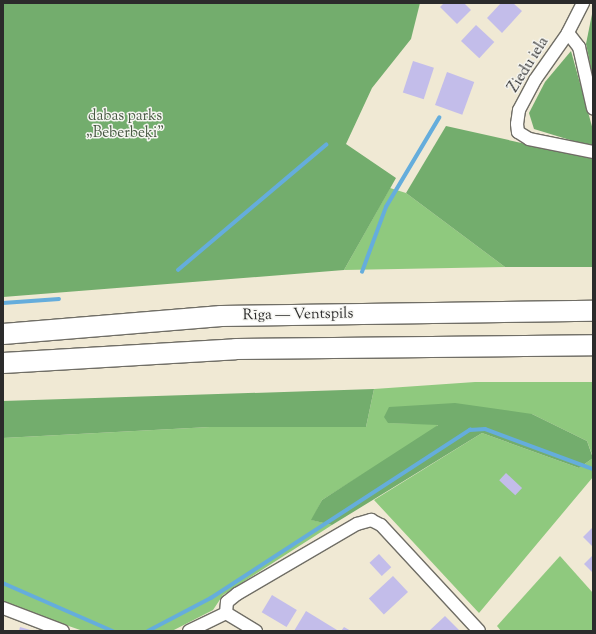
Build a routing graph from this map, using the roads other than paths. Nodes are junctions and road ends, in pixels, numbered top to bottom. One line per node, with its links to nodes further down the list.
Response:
1 (583, 3): 2 (street)
2 (568, 33): 3 (street); 4 (street, Ziedu iela)
3 (593, 108)
4 (593, 152)
5 (592, 311): 6 (highway, Rīga — Ventspils)
6 (3, 334)
7 (500, 344): 8 (highway); 9 (highway); 10 (highway)
8 (593, 345)
9 (593, 354)
10 (3, 363)
11 (3, 608): 13 (street)
12 (226, 613): 14 (street); 15 (street); 16 (street)
13 (63, 631)
14 (189, 631)
15 (256, 631)
16 (479, 631)

